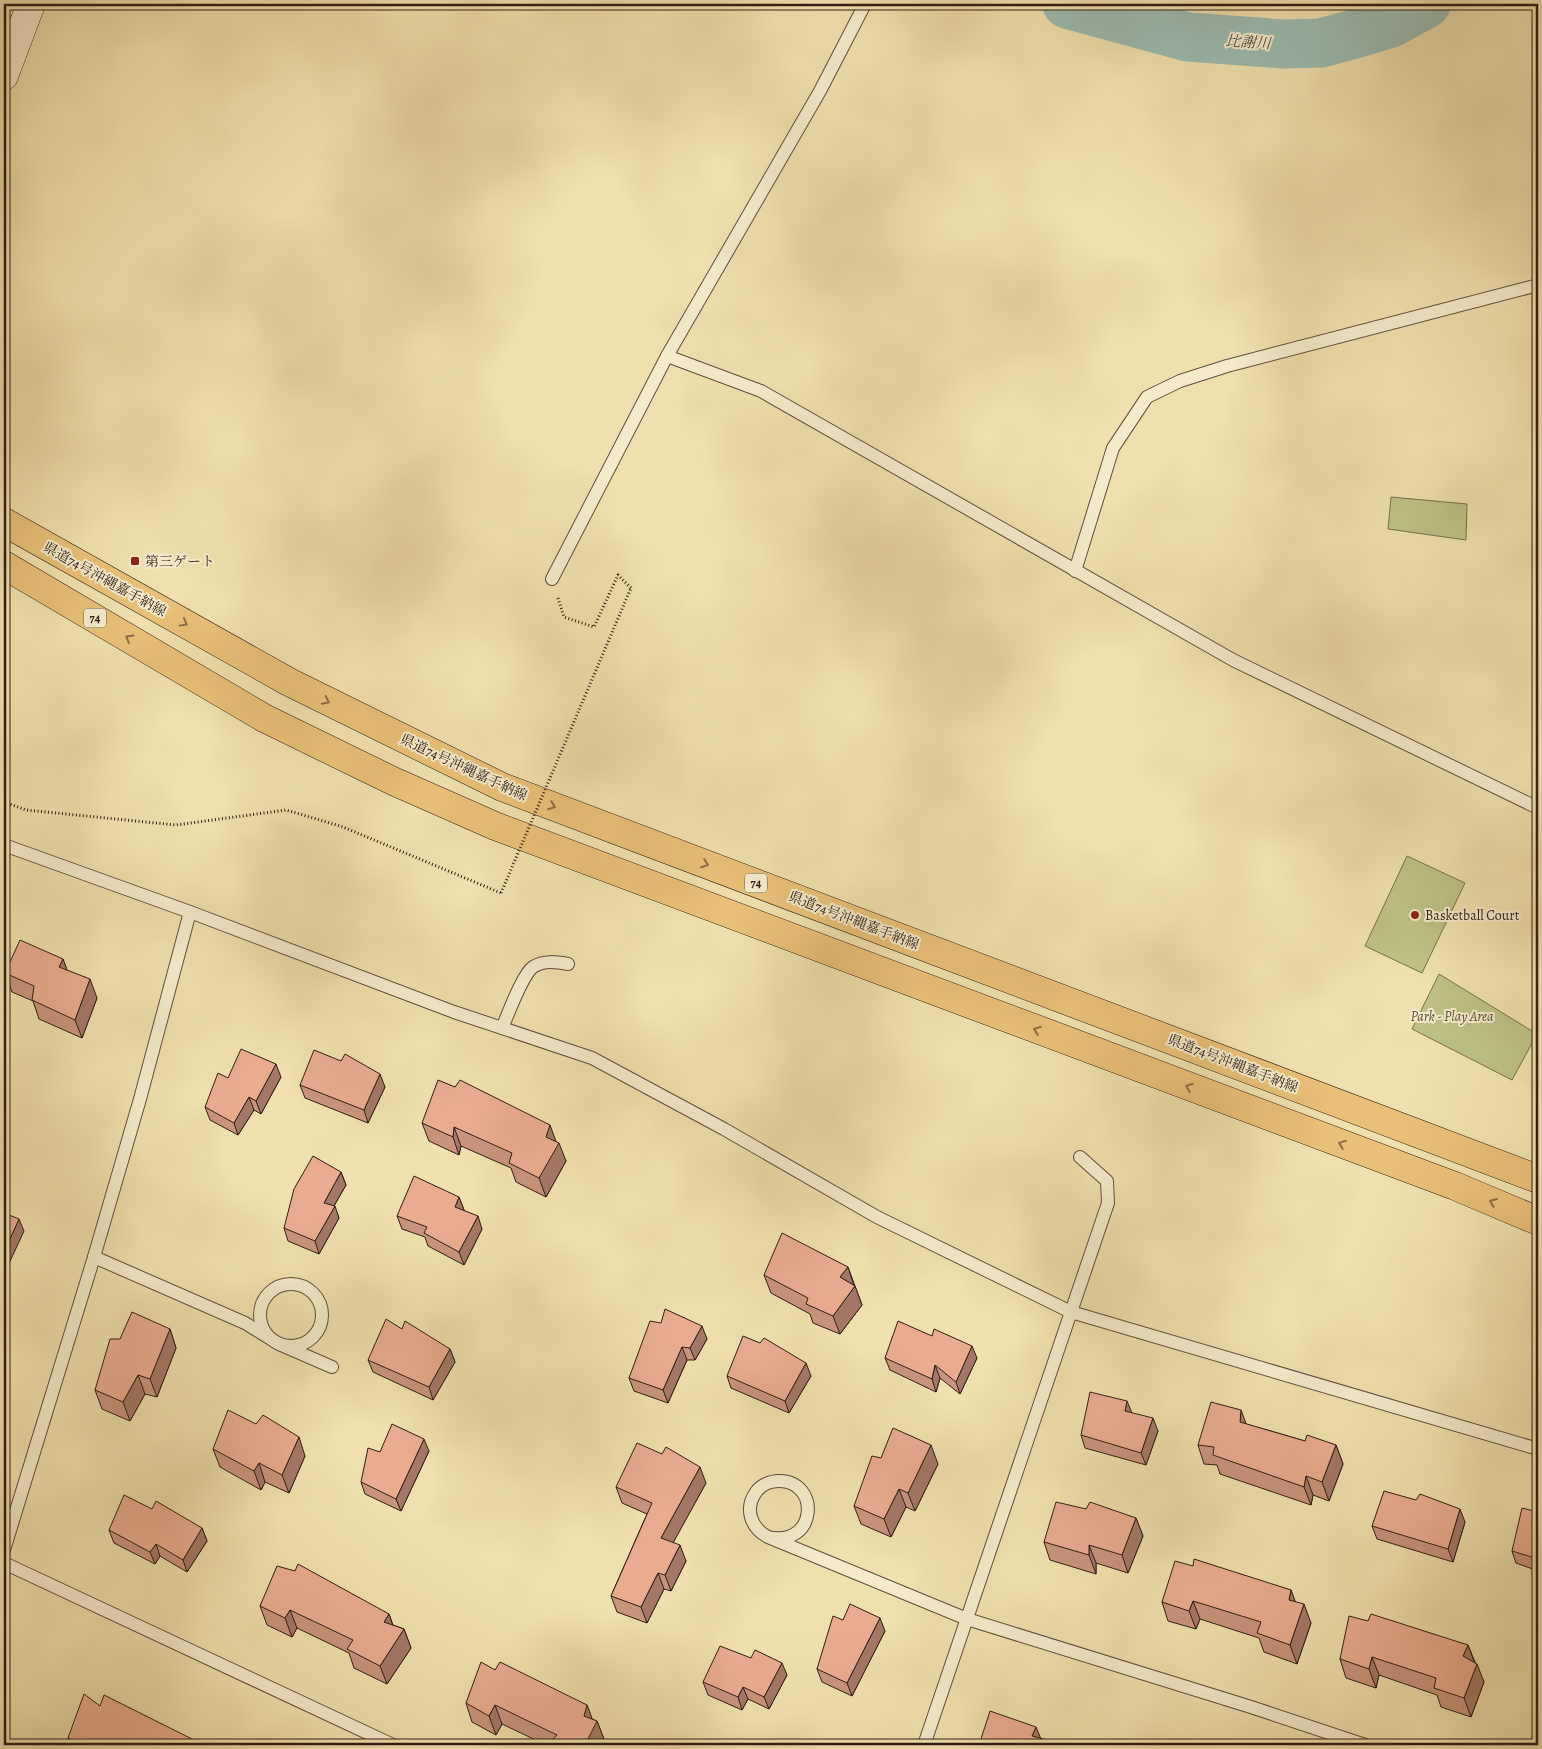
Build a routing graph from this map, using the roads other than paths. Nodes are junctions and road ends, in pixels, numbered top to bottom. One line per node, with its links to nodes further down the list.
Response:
1 (31, 4): 3 (main road)
2 (865, 4): 5 (lane)
3 (4, 76)
4 (1538, 285): 8 (lane)
5 (667, 356): 8 (lane); 9 (lane)
6 (4, 522): 16 (main road, 県道74号沖縄嘉手納線 / 74, one-way to 16)
7 (4, 565): 17 (main road, 74, one-way to 7)
8 (1075, 571): 10 (lane)
9 (552, 579)
10 (1538, 808)
11 (4, 845): 12 (lane)
12 (190, 912): 14 (lane); 18 (lane)
13 (568, 964): 14 (lane)
14 (502, 1028): 19 (lane)
15 (1080, 1157): 19 (lane)
16 (1538, 1178)
17 (1538, 1221)
18 (94, 1257): 20 (lane); 24 (lane)
19 (1071, 1312): 22 (lane); 26 (lane)
20 (280, 1344): 20 (lane); 21 (lane)
21 (332, 1367)
22 (1538, 1448)
23 (768, 1537): 23 (lane); 26 (lane)
24 (4, 1550)
25 (4, 1563): 27 (lane)
26 (967, 1619): 28 (lane); 29 (lane)
27 (392, 1745)
28 (924, 1745)
29 (1365, 1745)

